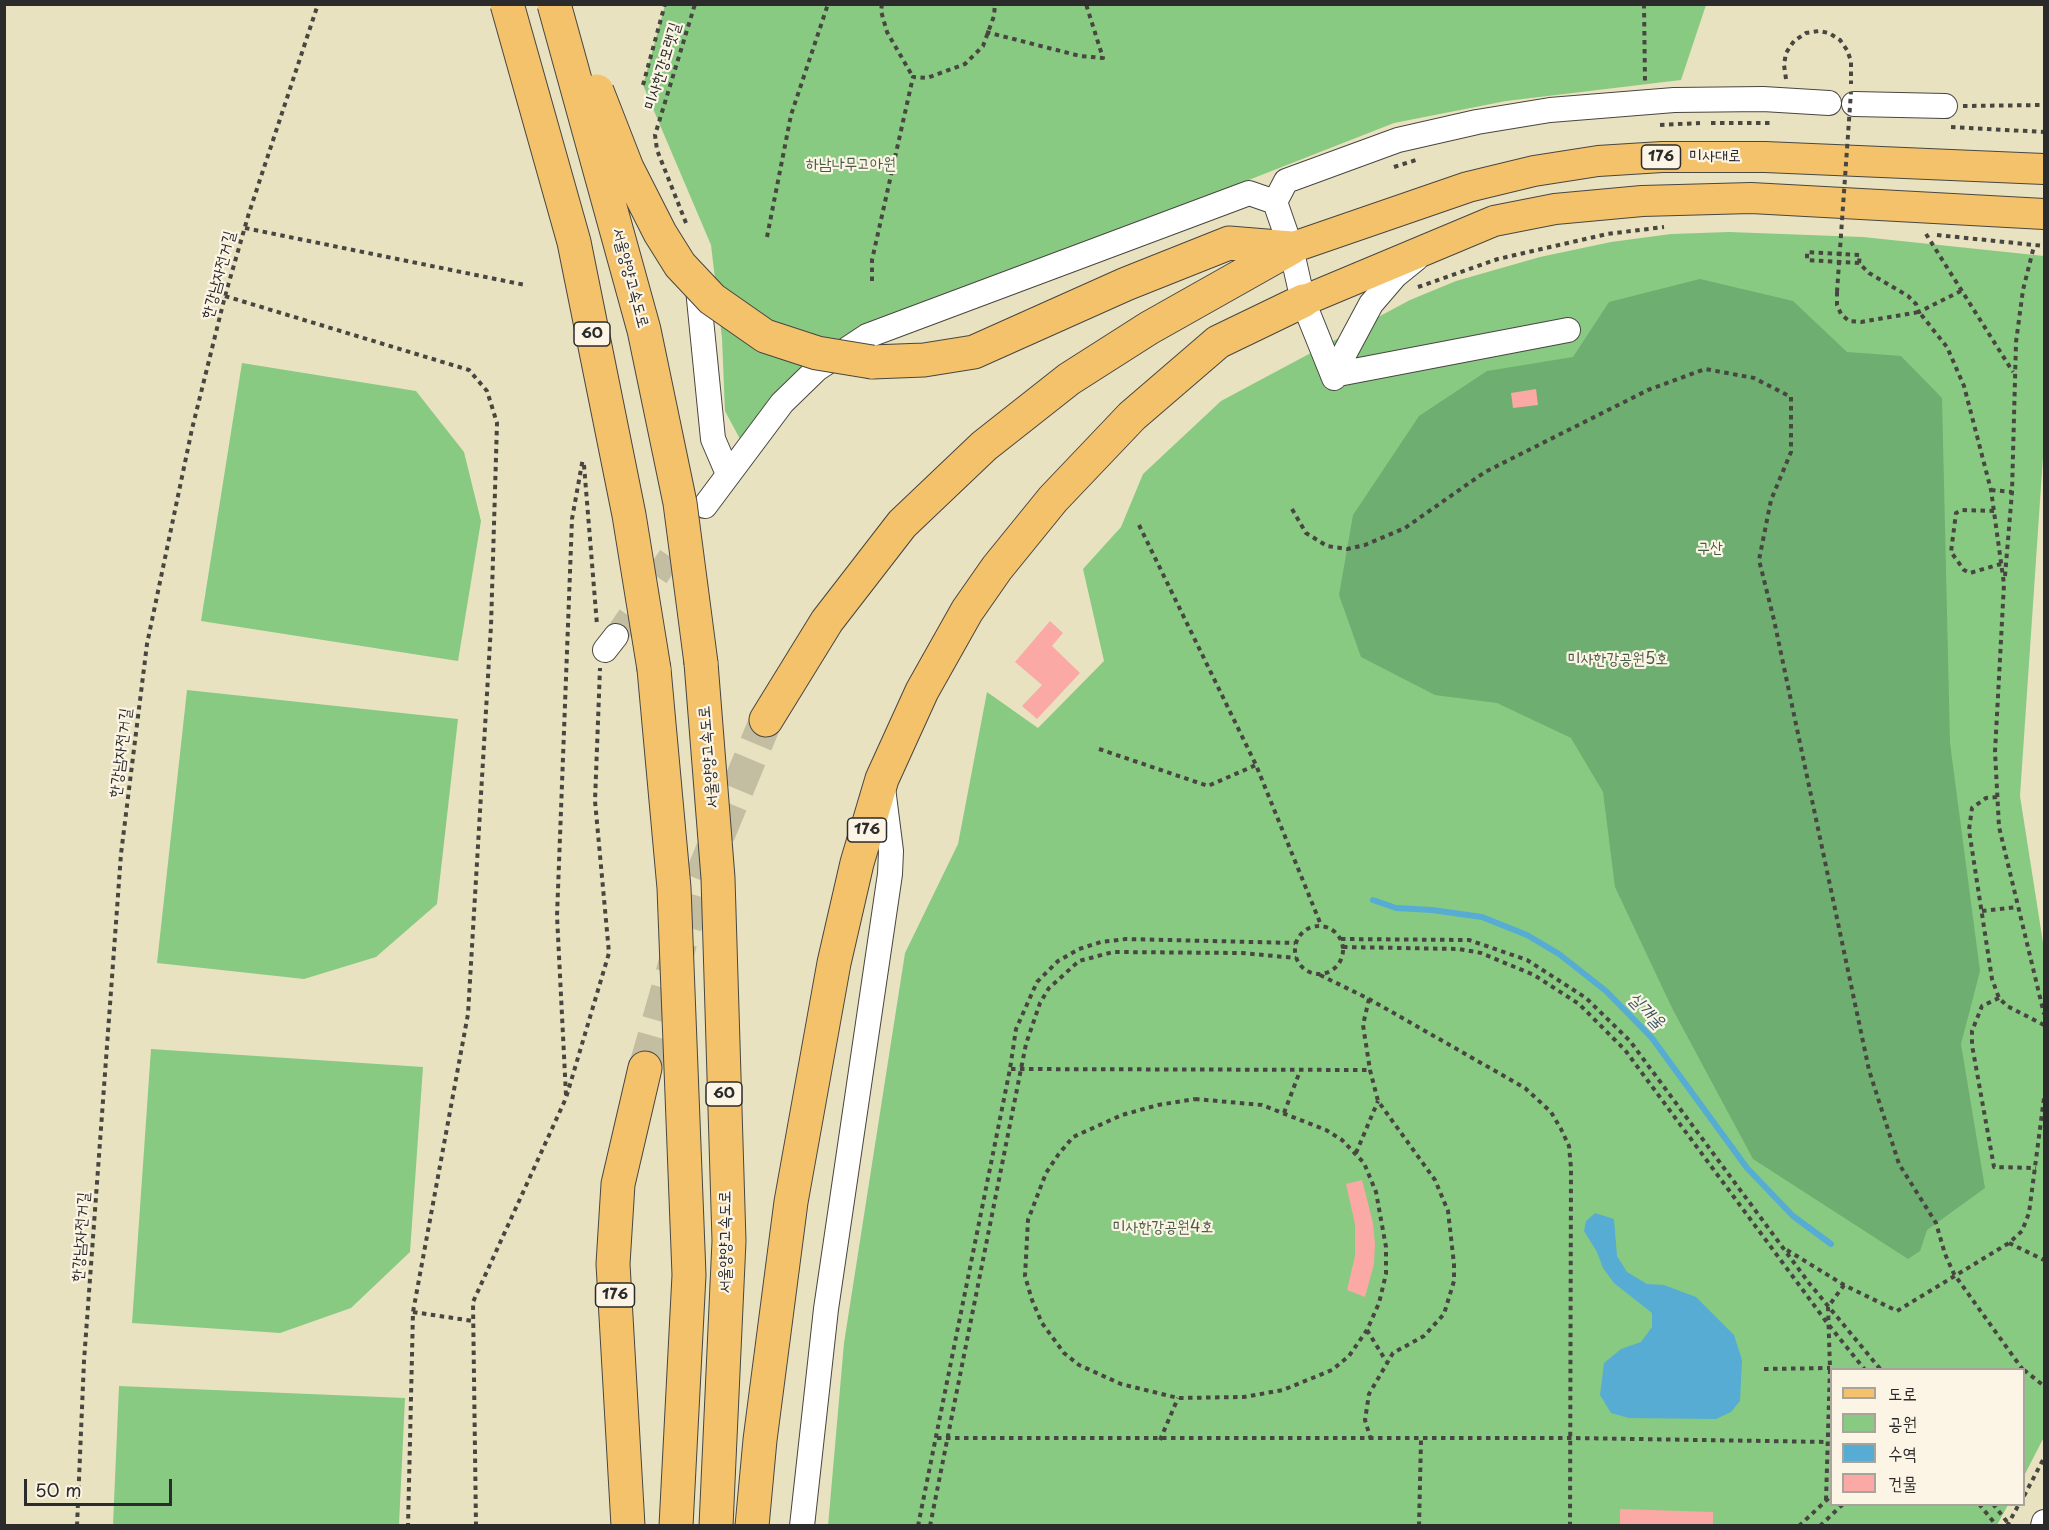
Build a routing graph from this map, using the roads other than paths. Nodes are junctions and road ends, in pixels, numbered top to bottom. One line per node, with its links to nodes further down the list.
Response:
1 (507, 4): 22 (highway, 60, bridge)
2 (554, 4): 23 (highway, 서울양양고속도로 / 60, bridge)
3 (562, 4): 10 (highway, bridge)
4 (1852, 98): 6 (street)
5 (1829, 103): 8 (street)
6 (1947, 117)
7 (2044, 169): 10 (main road, 미사대로 / 176)
8 (1275, 202): 10 (street); 16 (street)
9 (2044, 214): 11 (main road, 176)
10 (1291, 248): 13 (street); 18 (highway, 176)
11 (1428, 250): 13 (main road, 176); 15 (street)
12 (695, 258): 16 (street)
13 (1303, 301): 15 (street); 19 (highway, 176)
14 (1568, 330): 15 (street)
15 (1333, 376)
16 (728, 474): 17 (street)
17 (705, 506)
18 (766, 720)
19 (882, 779): 24 (highway, 176); 25 (street)
20 (645, 1068): 21 (highway, 176)
21 (627, 1526)
22 (676, 1526)
23 (716, 1526)
24 (752, 1526)
25 (802, 1526)

